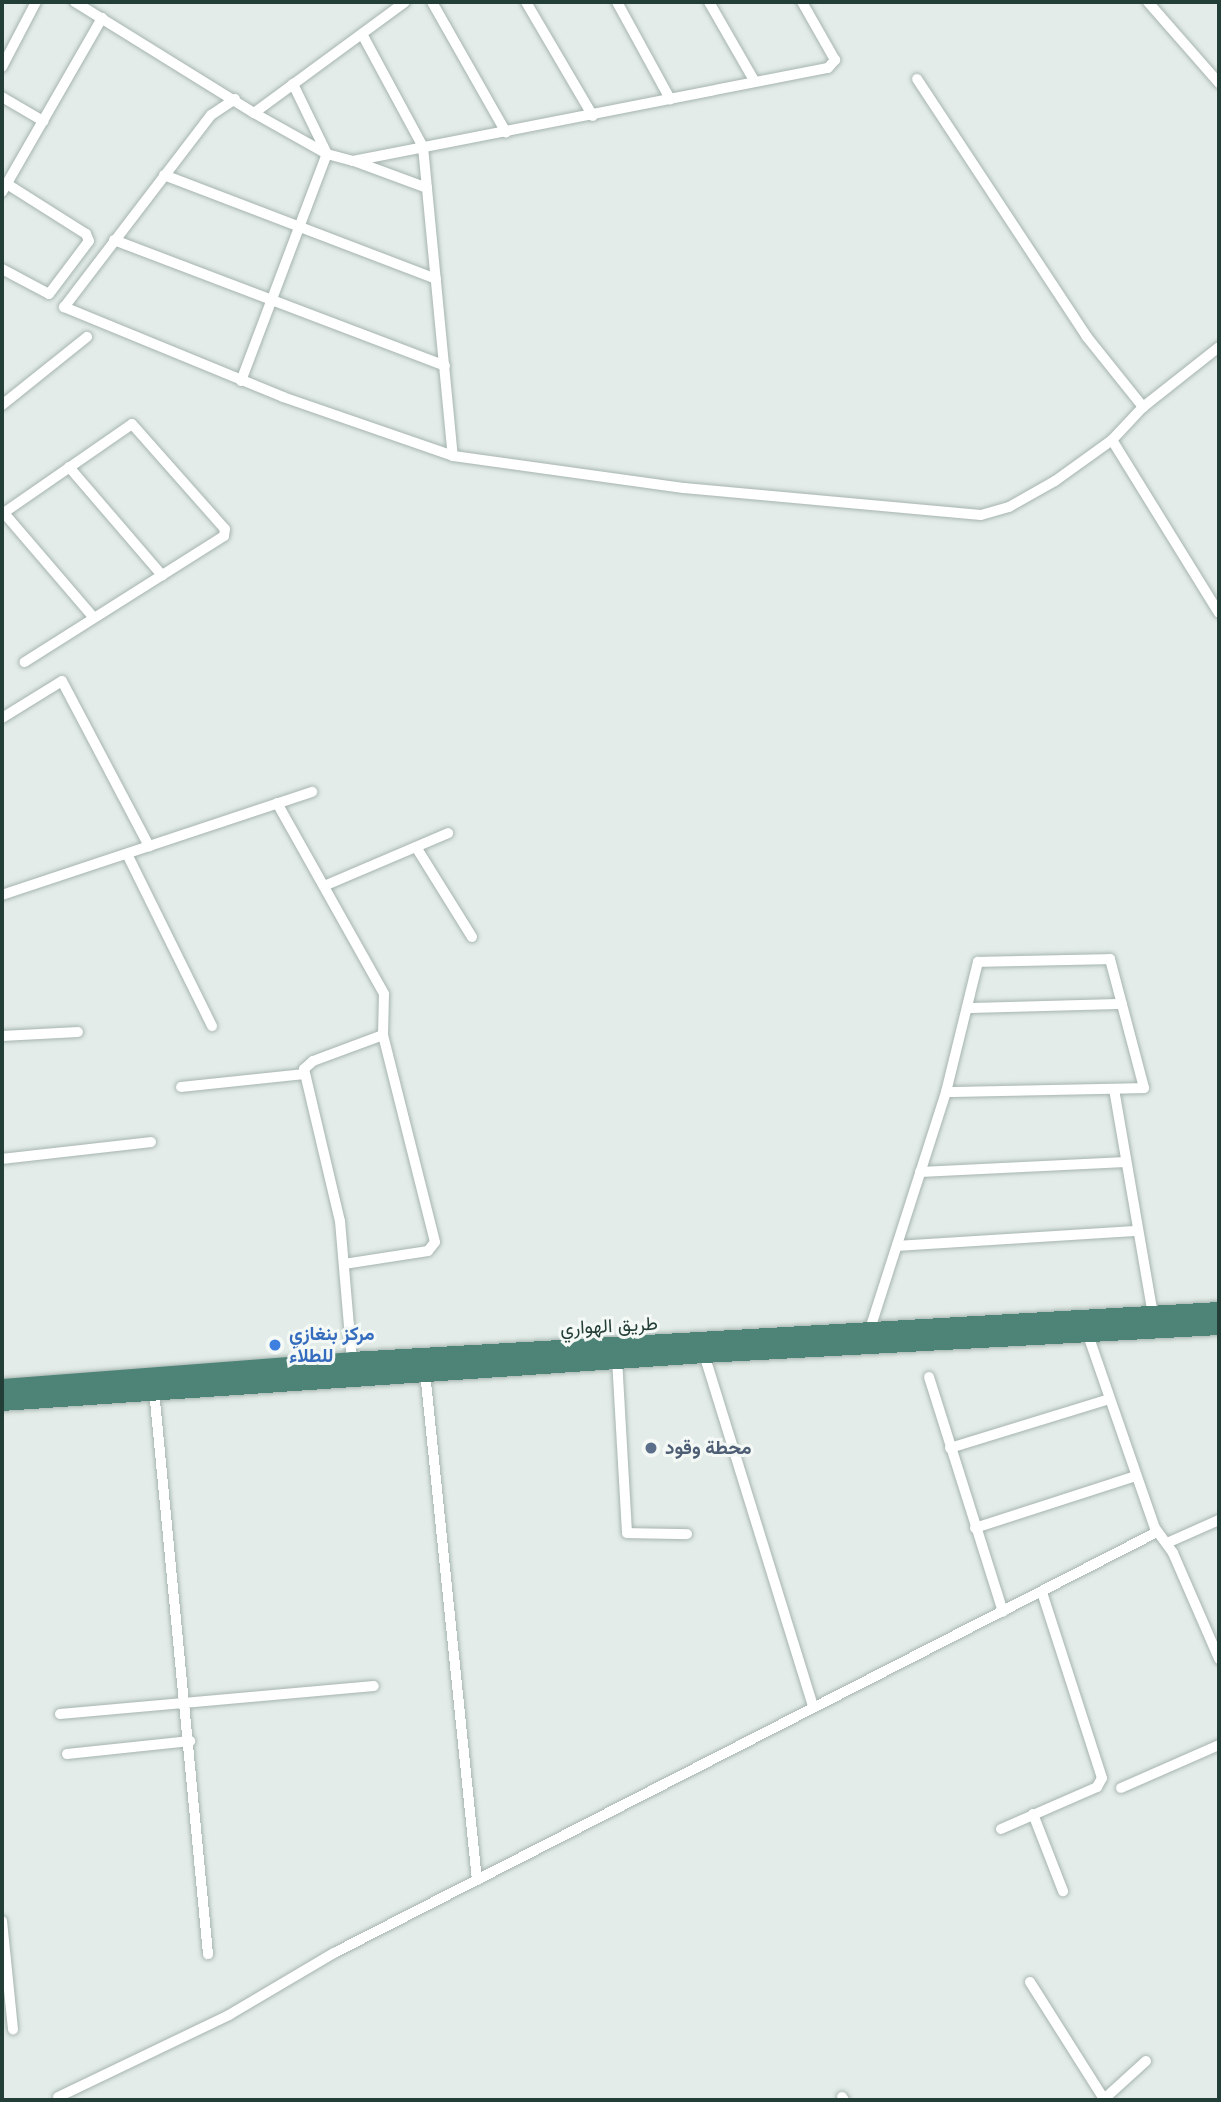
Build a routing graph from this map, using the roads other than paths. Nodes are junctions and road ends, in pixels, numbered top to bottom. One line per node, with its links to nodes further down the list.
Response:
1 (36, 2): 12 (street)
2 (75, 2): 10 (street)
3 (405, 2): 11 (street)
4 (432, 2): 23 (street)
5 (526, 2): 21 (street)
6 (617, 2): 19 (street)
7 (709, 2): 15 (street)
8 (802, 2): 15 (street)
9 (1148, 2): 14 (street)
10 (102, 18): 18 (street); 22 (street)
11 (362, 34): 16 (street); 24 (street)
12 (2, 66)
13 (917, 79): 40 (street)
14 (1219, 81)
15 (755, 82): 19 (street)
16 (293, 84): 20 (street); 25 (street)
17 (2, 97): 22 (street)
18 (235, 99): 20 (street); 27 (street)
19 (670, 99): 21 (street)
20 (254, 113): 25 (street)
21 (593, 116): 23 (street)
22 (43, 121): 28 (street)
23 (506, 132): 24 (street)
24 (423, 147): 26 (street); 29 (street)
25 (327, 154): 26 (street); 30 (street)
26 (354, 161): 29 (street)
27 (164, 175): 30 (street); 31 (street)
28 (4, 188): 32 (street)
29 (427, 188): 33 (street)
30 (299, 227): 33 (street); 34 (street)
31 (114, 240): 34 (street); 38 (street)
32 (2, 269)
33 (436, 279): 37 (street)
34 (272, 300): 37 (street); 38 (street)
35 (87, 337): 39 (street)
36 (1219, 346): 40 (street)
37 (445, 366): 42 (street)
38 (241, 382): 42 (street)
39 (2, 405)
40 (1143, 407): 41 (street)
41 (1112, 440): 42 (street); 46 (street)
42 (453, 456)
43 (69, 467): 44 (street); 45 (street); 45 (street)
44 (3, 513): 47 (street)
45 (162, 576): 47 (street)
46 (1219, 613)
47 (94, 618): 48 (street)
48 (25, 662)
49 (2, 718): 53 (street)
50 (312, 792): 51 (street)
51 (277, 803): 53 (street); 56 (street)
52 (448, 833): 54 (street)
53 (149, 846): 55 (street)
54 (416, 847): 56 (street); 58 (street)
55 (127, 853): 57 (street); 61 (street)
56 (324, 886): 63 (street)
57 (2, 895)
58 (472, 937)
59 (1122, 1004): 60 (street); 60 (street); 67 (street)
60 (967, 1007): 68 (street)
61 (212, 1026)
62 (78, 1032): 64 (street)
63 (383, 1035): 65 (street); 75 (street)
64 (2, 1036)
65 (304, 1074): 66 (street); 75 (street)
66 (181, 1087)
67 (1114, 1090): 68 (street); 71 (street)
68 (946, 1093): 72 (street)
69 (151, 1142): 70 (street)
70 (2, 1159)
71 (1126, 1162): 72 (street); 73 (street)
72 (920, 1172): 74 (street)
73 (1138, 1231): 74 (street); 77 (street)
74 (897, 1246): 79 (street)
75 (344, 1264): 83 (street)
76 (1219, 1311): 77 (highway, طريق الهواري)
77 (1153, 1315): 79 (highway, طريق الهواري)
78 (1219, 1325): 80 (highway, طريق الهواري)
79 (869, 1332): 83 (highway, طريق الهواري)
80 (1087, 1332): 81 (highway, طريق الهواري); 88 (street)
81 (704, 1354): 82 (highway, طريق الهواري); 102 (street)
82 (617, 1360): 84 (highway, طريق الهواري); 95 (street)
83 (352, 1361): 86 (highway, طريق الهواري)
84 (425, 1372): 87 (highway, طريق الهواري); 110 (street)
85 (929, 1377): 90 (street)
86 (2, 1388)
87 (154, 1390): 89 (highway, طريق الهواري); 101 (street)
88 (1109, 1399): 90 (street); 91 (street)
89 (2, 1402)
90 (950, 1448): 93 (street)
91 (1136, 1476): 93 (street); 94 (street)
92 (1219, 1520): 96 (street)
93 (975, 1528): 98 (street)
94 (1157, 1532): 96 (street); 97 (street)
95 (687, 1534)
96 (1167, 1543): 99 (street)
97 (1042, 1592): 98 (street); 108 (street)
98 (1003, 1612): 102 (street)
99 (1219, 1659)
100 (374, 1686): 101 (street)
101 (186, 1702): 103 (street); 104 (street)
102 (813, 1707): 110 (street)
103 (60, 1714)
104 (190, 1741): 106 (street); 113 (street)
105 (1219, 1745): 107 (street)
106 (67, 1754)
107 (1121, 1788)
108 (1034, 1814): 109 (street); 111 (street)
109 (1001, 1829)
110 (477, 1880): 117 (street)
111 (1063, 1891)
112 (2, 1921): 115 (street)
113 (208, 1954)
114 (1030, 1982): 119 (street)
115 (13, 2029)
116 (1146, 2061): 119 (street)
117 (61, 2098): 118 (street)
118 (46, 2100)
119 (1104, 2100)

